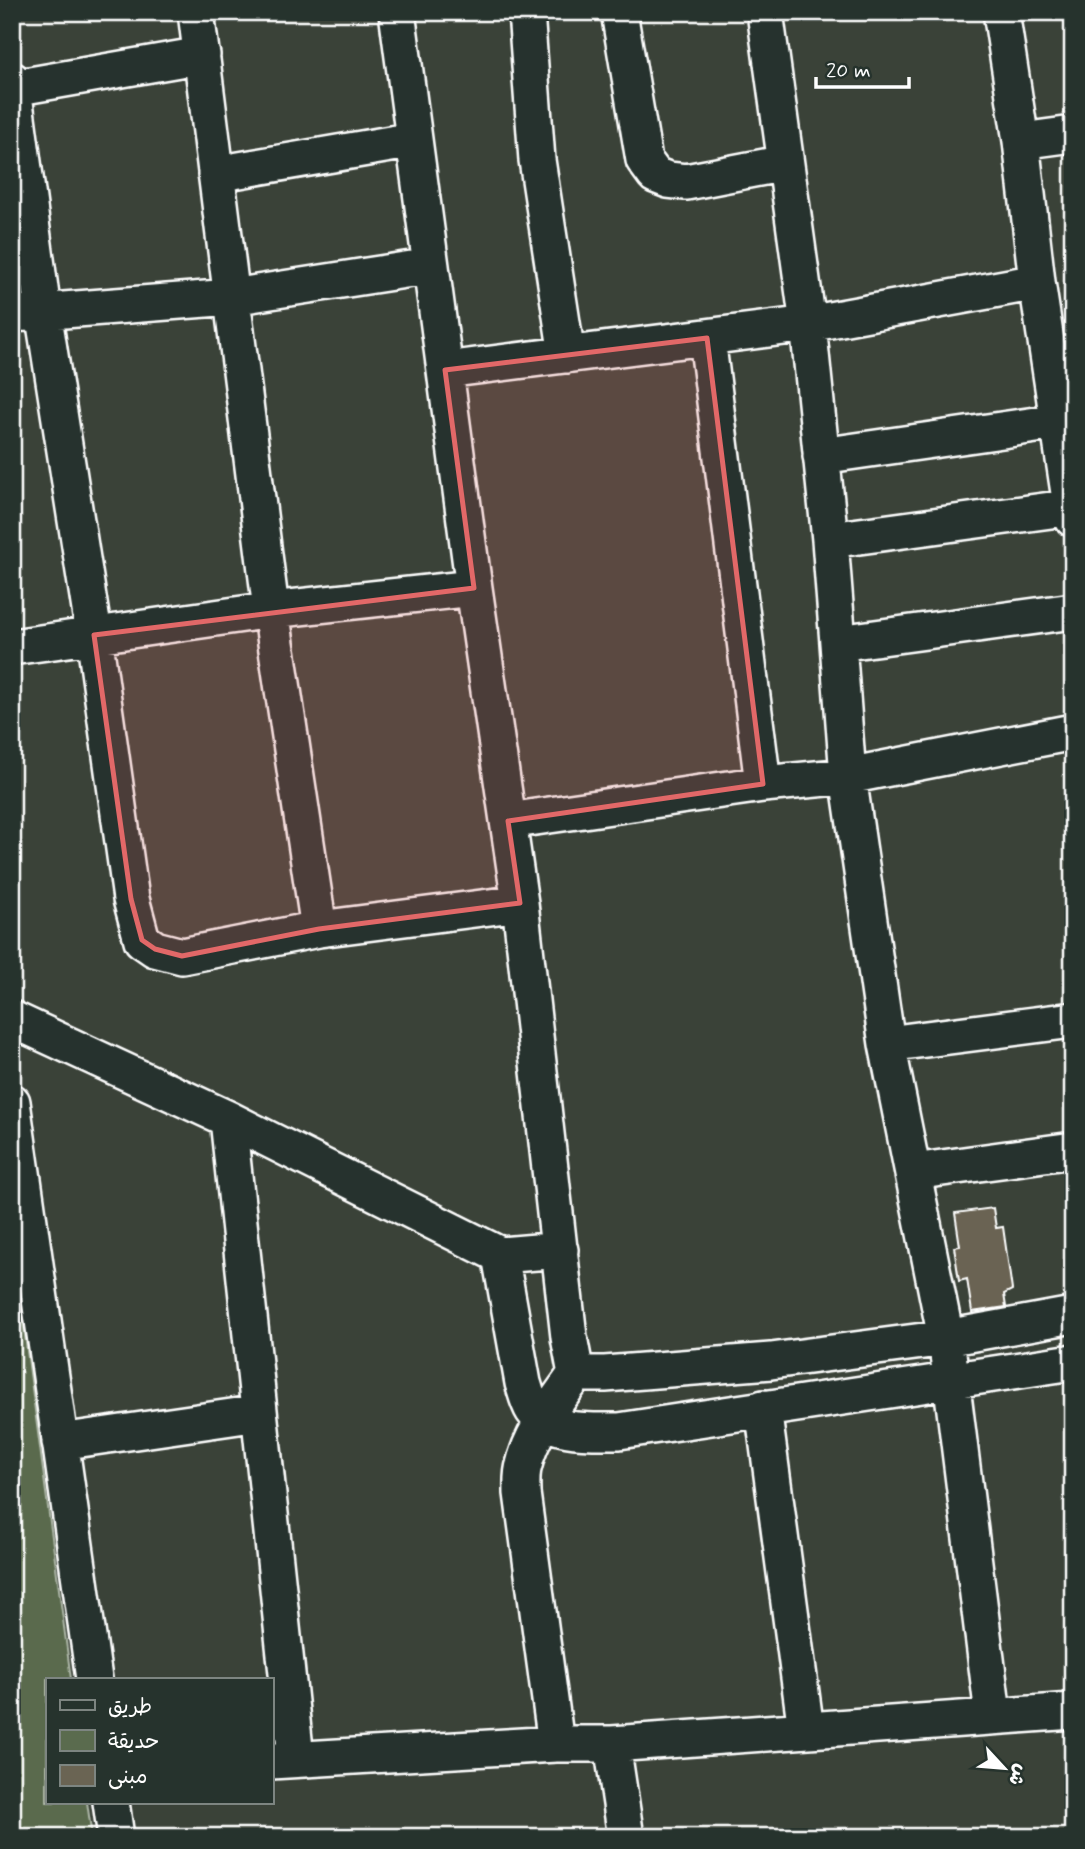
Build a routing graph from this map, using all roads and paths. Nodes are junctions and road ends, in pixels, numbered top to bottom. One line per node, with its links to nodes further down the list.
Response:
1 (196, 12): 7 (street)
2 (397, 12): 10 (street)
3 (526, 12): 20 (street)
4 (620, 12): 12 (street)
5 (765, 12): 12 (street)
6 (1001, 12): 11 (street)
7 (202, 55): 8 (street); 13 (street)
8 (13, 84): 17 (street)
9 (1073, 134): 11 (street)
10 (414, 139): 13 (street); 14 (street)
11 (1021, 141): 15 (street)
12 (785, 163): 18 (street)
13 (216, 174): 16 (street)
14 (430, 266): 16 (street); 21 (street)
15 (1037, 282): 18 (street); 22 (street)
16 (232, 297): 17 (street); 27 (street)
17 (28, 312): 29 (street)
18 (808, 324): 19 (street); 23 (street)
19 (707, 338): 20 (street); 34 (street)
20 (566, 355): 21 (street)
21 (445, 370): 26 (street)
22 (1058, 422): 23 (street); 24 (street)
23 (821, 456): 25 (street)
24 (1072, 511): 25 (street)
25 (830, 540): 30 (street)
26 (474, 588): 27 (street); 35 (street)
27 (271, 610): 29 (street); 37 (street)
28 (1073, 611): 30 (street)
29 (94, 635): 31 (street); 37 (street)
30 (838, 643): 33 (street)
31 (12, 647)
32 (1073, 732): 33 (street)
33 (848, 776): 34 (street); 40 (street)
34 (763, 784): 35 (street)
35 (508, 821): 36 (street)
36 (520, 903): 37 (street); 45 (street)
37 (319, 929)
38 (12, 1019): 42 (street)
39 (1073, 1020): 40 (street)
40 (887, 1044): 44 (street)
41 (12, 1102): 56 (street)
42 (228, 1119): 46 (street); 53 (street)
43 (1073, 1150): 44 (street)
44 (913, 1172): 48 (street)
45 (560, 1250): 46 (street); 50 (street)
46 (500, 1255): 54 (street)
47 (1073, 1315): 48 (street)
48 (946, 1338): 50 (street); 51 (street)
49 (1073, 1362): 51 (street)
50 (590, 1374): 54 (street); 55 (street)
51 (951, 1381): 52 (street); 59 (street)
52 (763, 1408): 55 (street); 60 (street)
53 (259, 1413): 56 (street); 63 (street)
54 (544, 1420): 55 (street); 61 (street)
55 (600, 1431)
56 (60, 1442): 57 (street)
57 (94, 1678)
58 (1073, 1711): 59 (street)
59 (993, 1716): 60 (street)
60 (806, 1730): 62 (street)
61 (555, 1744): 62 (street); 63 (street)
62 (611, 1744): 66 (street)
63 (283, 1760)
64 (111, 1804): 65 (street)
65 (116, 1837)
66 (626, 1837)

